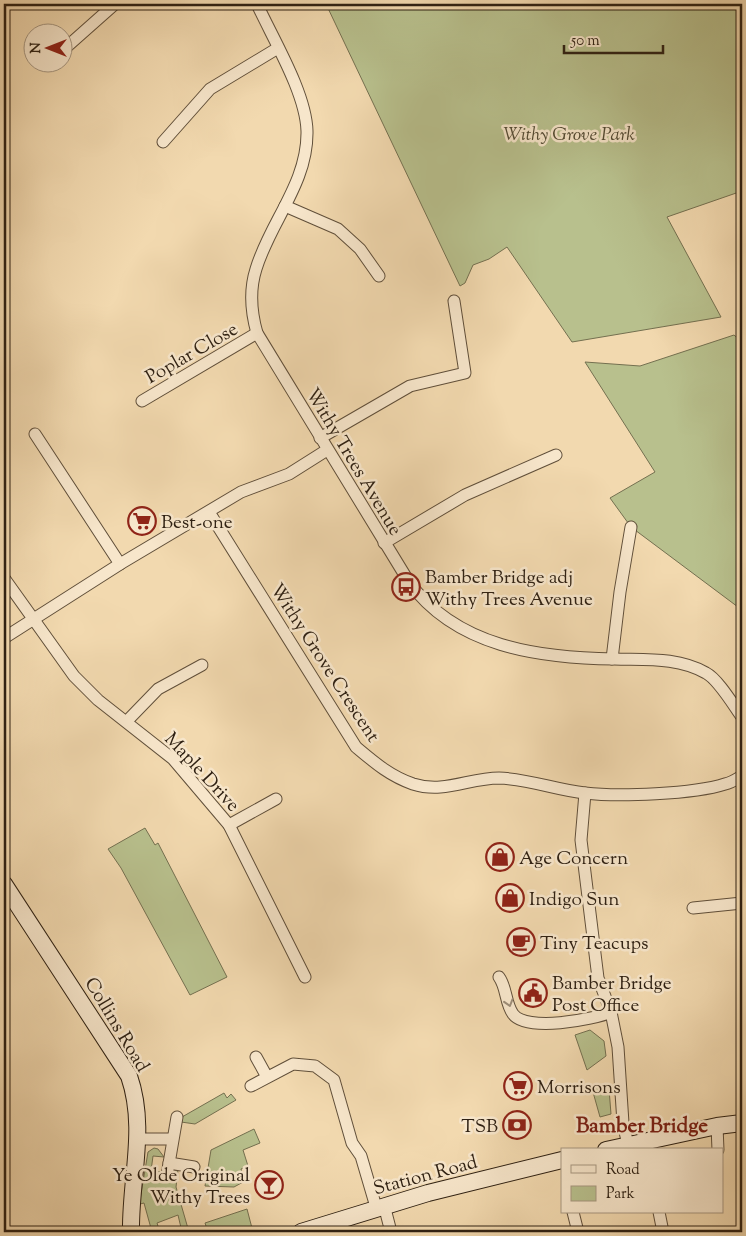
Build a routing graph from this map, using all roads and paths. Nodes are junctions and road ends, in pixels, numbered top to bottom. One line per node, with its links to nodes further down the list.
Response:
1 (115, 4): 3 (street)
2 (257, 4): 4 (street, Withy Trees Avenue)
3 (72, 42)
4 (278, 48): 5 (street); 6 (street, Withy Trees Avenue)
5 (163, 142)
6 (285, 206): 7 (street); 9 (street, Withy Trees Avenue)
7 (379, 276)
8 (454, 301): 12 (street)
9 (257, 333): 10 (street, Poplar Close); 12 (street, Withy Trees Avenue)
10 (142, 401)
11 (35, 434): 18 (street)
12 (320, 438): 13 (street, Withy Trees Avenue)
13 (327, 450): 15 (street); 17 (street, Withy Trees Avenue)
14 (556, 455): 17 (street)
15 (209, 512): 18 (street); 27 (street, Withy Grove Crescent)
16 (631, 527): 22 (street)
17 (384, 543): 22 (street, Withy Trees Avenue)
18 (120, 564): 20 (street)
19 (4, 578): 20 (street, Maple Drive)
20 (32, 620): 21 (street); 25 (street, Maple Drive)
21 (4, 638)
22 (612, 659): 24 (street, Withy Trees Avenue)
23 (202, 664): 25 (street)
24 (742, 717)
25 (127, 721): 29 (street, Maple Drive)
26 (742, 776): 27 (street, Withy Grove Crescent)
27 (586, 793): 35 (street)
28 (276, 799): 29 (street)
29 (230, 825): 33 (street, Maple Drive)
30 (4, 884): 42 (main road, Collins Road)
31 (742, 903): 32 (street)
32 (693, 908)
33 (305, 977)
34 (500, 977): 35 (street, one-way to 35)
35 (611, 1012): 44 (street)
36 (256, 1057): 37 (street)
37 (267, 1077): 38 (street); 51 (street)
38 (251, 1086)
39 (177, 1118): 43 (street)
40 (742, 1123): 41 (main road)
41 (716, 1126): 44 (main road); 46 (street)
42 (139, 1139): 43 (street); 54 (main road, Collins Road)
43 (172, 1139): 48 (street)
44 (639, 1146): 45 (main road)
45 (622, 1148)
46 (718, 1148)
47 (561, 1160): 51 (main road, Station Road)
48 (169, 1163): 49 (street); 50 (street)
49 (194, 1167)
50 (167, 1175)
51 (380, 1206): 55 (main road, Station Road); 56 (street)
52 (574, 1214): 57 (street)
53 (659, 1214): 58 (street)
54 (131, 1232)
55 (301, 1232)
56 (391, 1232)
57 (578, 1232)
58 (663, 1232)

